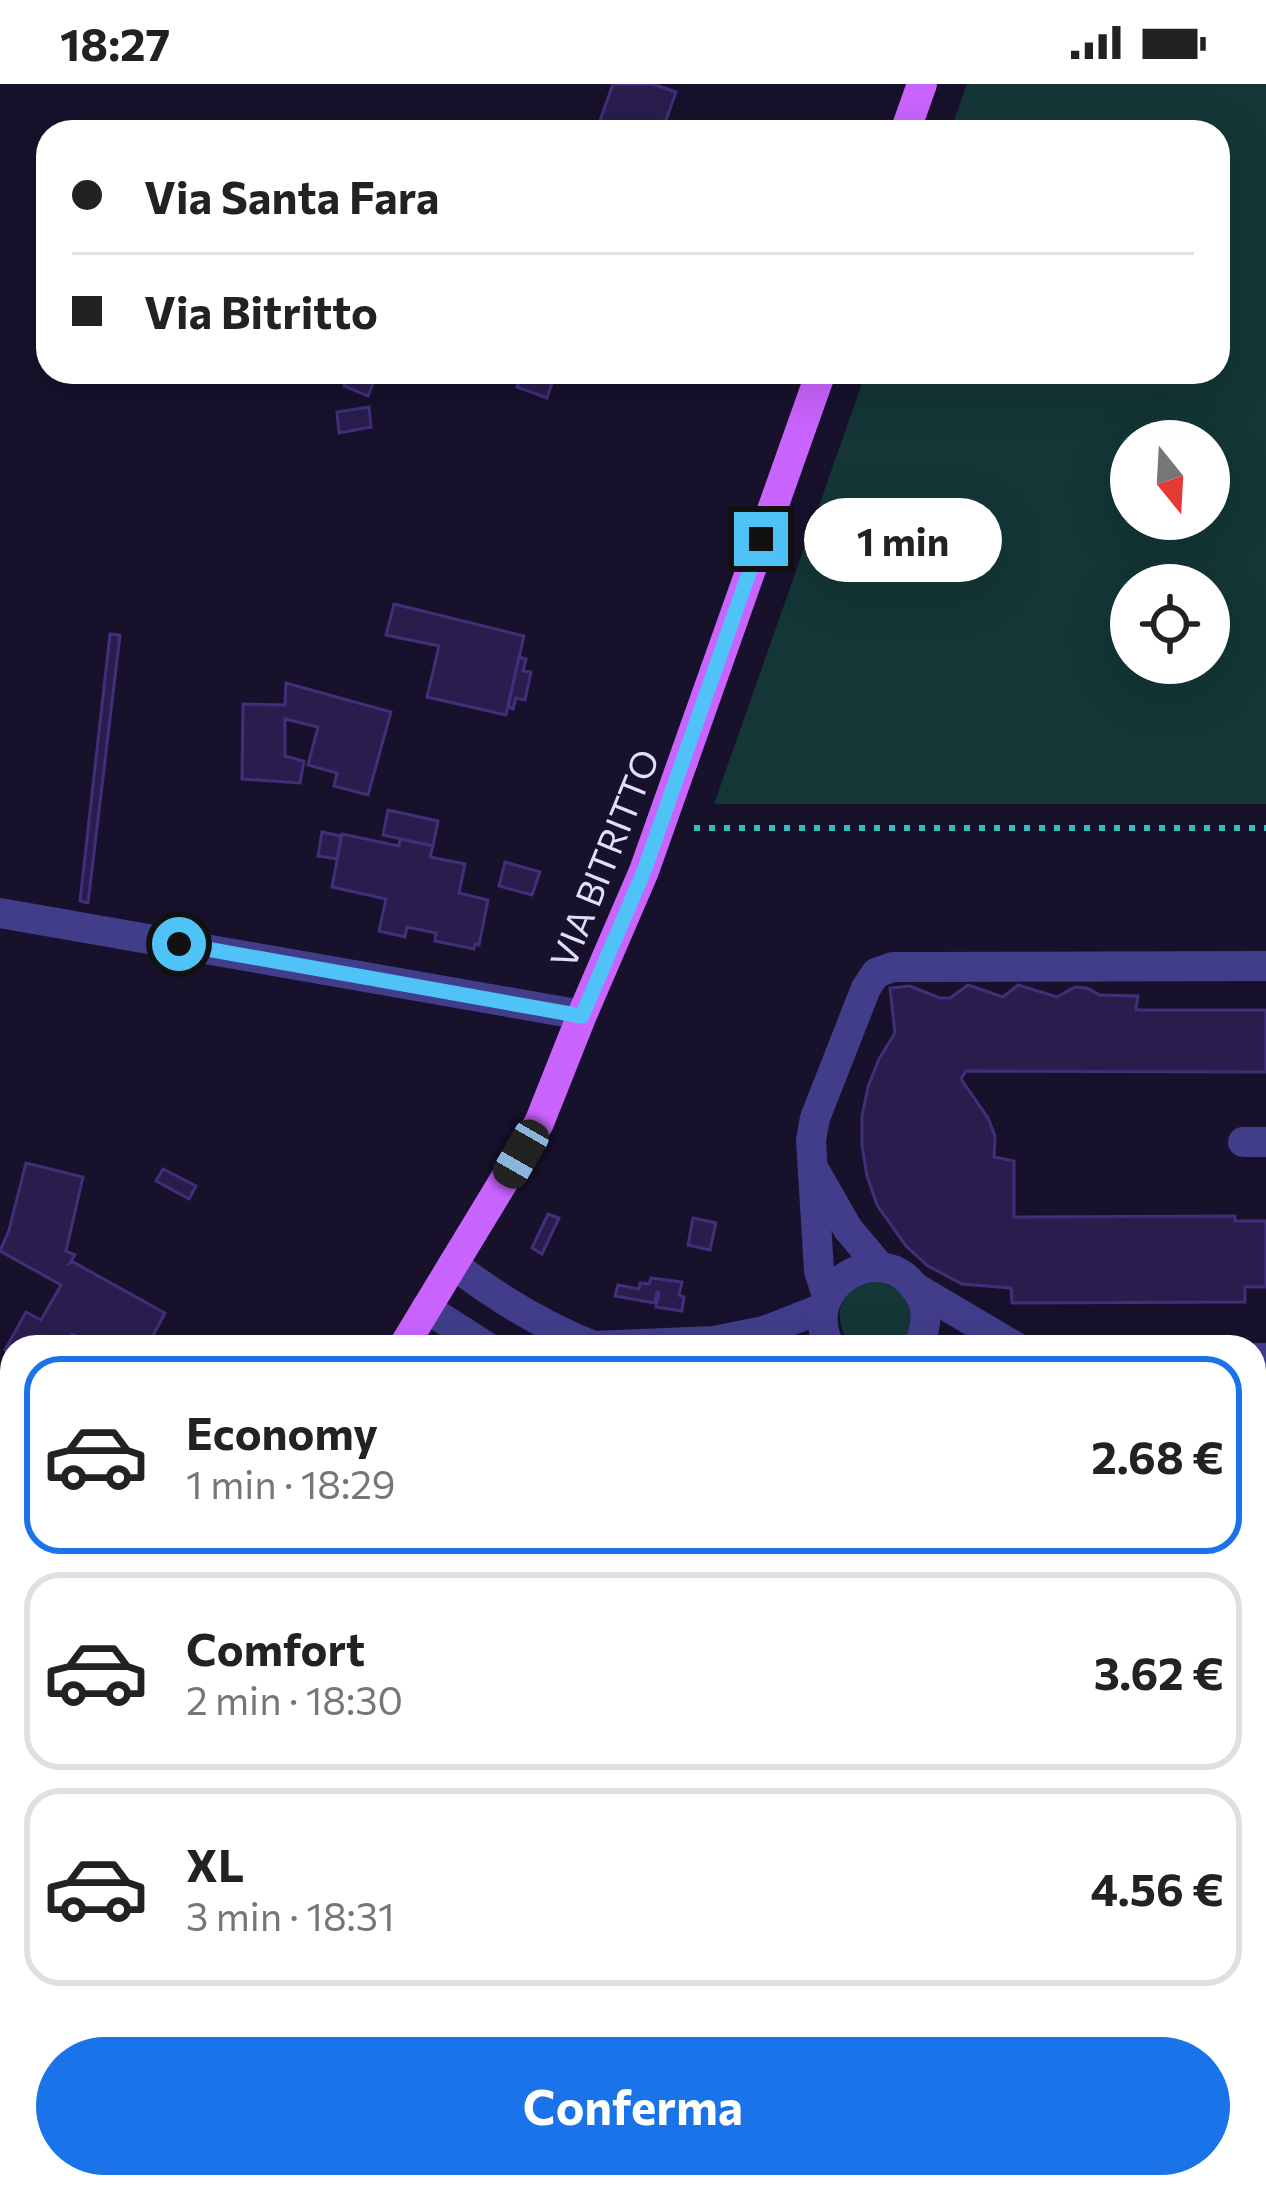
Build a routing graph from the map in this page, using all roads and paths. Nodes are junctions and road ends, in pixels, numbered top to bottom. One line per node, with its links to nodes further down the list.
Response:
1 (922, 84): 2 (main road)
2 (909, 120)
3 (816, 384): 4 (main road, VIA BITRITTO)
4 (660, 825): 5 (path); 8 (main road, VIA BITRITTO)
5 (1266, 828)
6 (0, 913): 8 (street)
7 (1266, 966): 9 (street)
8 (582, 1016): 10 (main road, VIA BITRITTO)
9 (812, 1166): 11 (street); 13 (street)
10 (453, 1264): 14 (main road, VIA BITRITTO); 17 (street)
11 (880, 1267): 12 (street); 13 (street)
12 (916, 1288): 20 (street); 21 (street)
13 (825, 1302): 18 (street); 19 (street)
14 (426, 1308): 15 (main road, VIA BITRITTO); 16 (street)
15 (410, 1335)
16 (462, 1335)
17 (568, 1335)
18 (744, 1335)
19 (826, 1335)
20 (921, 1335)
21 (996, 1335)

